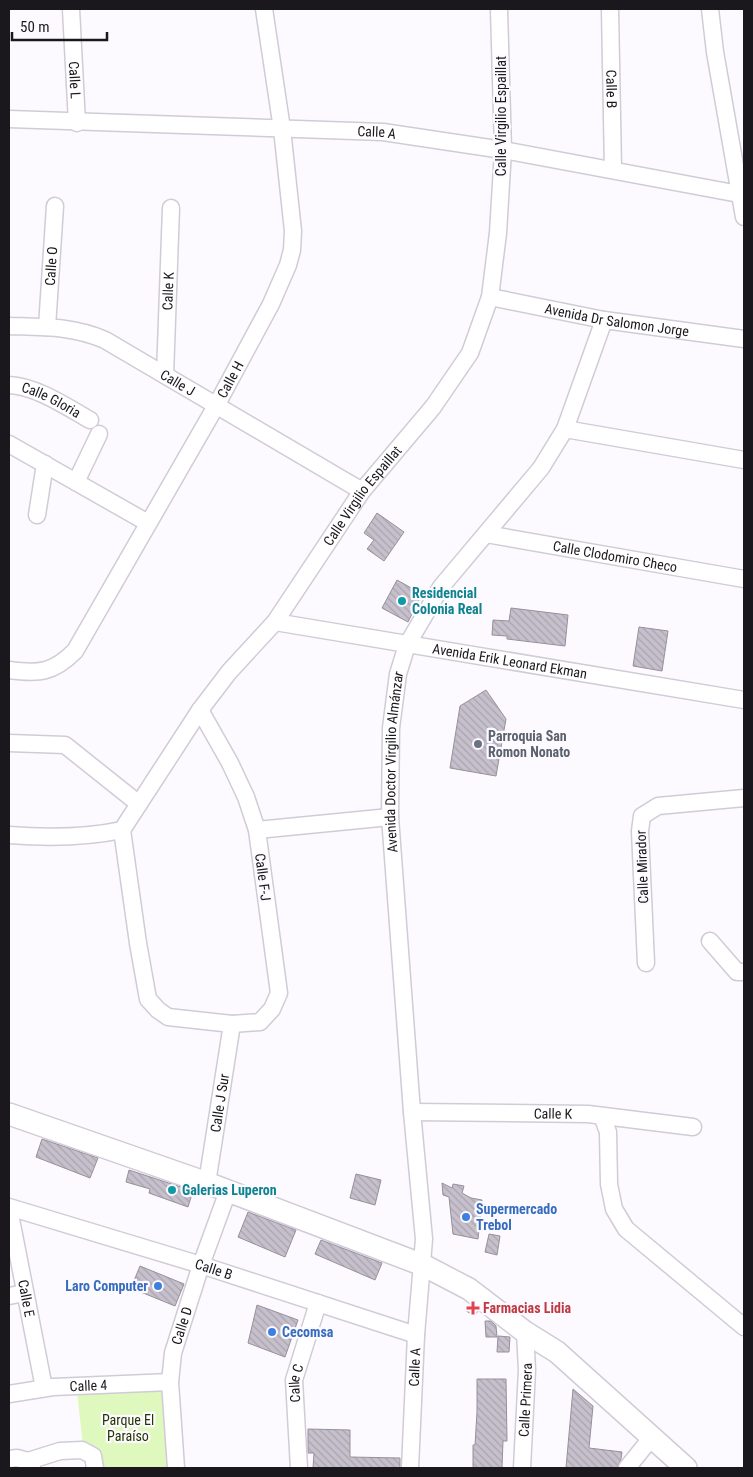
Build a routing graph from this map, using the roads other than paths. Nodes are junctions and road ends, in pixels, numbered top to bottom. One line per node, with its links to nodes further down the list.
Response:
1 (71, 9): 7 (street, Calle L)
2 (264, 9): 8 (street, Calle H)
3 (499, 9): 9 (street, Calle Virgilio Espaillat)
4 (610, 9): 10 (street, Calle B)
5 (710, 9): 11 (street)
6 (9, 120): 7 (street, Calle A)
7 (77, 122): 8 (street, Calle A)
8 (282, 130): 9 (street, Calle A); 22 (street, Calle H)
9 (503, 150): 10 (street, Calle A); 15 (street, Calle Virgilio Espaillat)
10 (614, 170): 11 (street, Calle A)
11 (739, 194): 14 (street)
12 (55, 206): 18 (street, Calle O)
13 (170, 208): 20 (street, Calle K)
14 (744, 217)
15 (490, 297): 16 (street, Avenida Dr Salomon Jorge); 28 (street, Calle Virgilio Espaillat)
16 (604, 320): 19 (street, Avenida Dr Salomon Jorge); 23 (street, Avenida Doctor Virgilio Almánzar)
17 (9, 326): 18 (street, Calle J)
18 (46, 327): 20 (street, Calle J)
19 (744, 339)
20 (165, 375): 22 (street, Calle J)
21 (9, 385): 27 (street, Calle Gloria)
22 (216, 406): 28 (street, Calle J); 30 (street, Calle H)
23 (565, 429): 25 (street); 31 (street, Avenida Doctor Virgilio Almánzar)
24 (9, 444): 26 (street)
25 (744, 460)
26 (45, 464): 27 (street); 29 (street)
27 (76, 482): 30 (street)
28 (362, 491): 33 (street, Calle Virgilio Espaillat)
29 (37, 515)
30 (148, 523): 35 (street, Calle H)
31 (486, 534): 32 (street, Calle Clodomiro Checo); 34 (street, Avenida Doctor Virgilio Almánzar)
32 (744, 578)
33 (275, 622): 34 (street, Avenida Erik Leonard Ekman); 37 (street, Calle Virgilio Espaillat)
34 (407, 645): 36 (street, Avenida Erik Leonard Ekman); 41 (street, Avenida Doctor Virgilio Almánzar)
35 (9, 670)
36 (744, 700)
37 (200, 710): 40 (street, Calle Virgilio Espaillat); 43 (street, Calle F-J)
38 (9, 743): 40 (street)
39 (744, 798): 46 (street, Calle Mirador)
40 (139, 804): 42 (street, Calle Virgilio Espaillat)
41 (390, 817): 43 (street); 49 (street, Avenida Doctor Virgilio Almánzar)
42 (122, 830): 44 (street); 48 (street)
43 (257, 830): 48 (street, Calle F-J)
44 (9, 835)
45 (710, 941): 47 (street)
46 (646, 964)
47 (744, 972)
48 (232, 1024): 53 (street, Calle J Sur)
49 (412, 1112): 51 (street, Calle K); 57 (street, Avenida Doctor Virgilio Almánzar)
50 (9, 1114): 53 (main road)
51 (602, 1116): 52 (street, Calle K); 61 (street)
52 (693, 1127)
53 (207, 1183): 54 (main road)
54 (228, 1191): 56 (street, Calle D); 57 (main road)
55 (9, 1208): 56 (street, Calle B); 58 (street, Calle E)
56 (201, 1265): 60 (street, Calle B); 66 (street, Calle D)
57 (422, 1265): 62 (main road); 63 (street, Calle A)
58 (25, 1293): 59 (street); 67 (street, Calle E)
59 (9, 1296)
60 (318, 1303): 63 (street, Calle B); 74 (street, Calle C)
61 (744, 1327)
62 (525, 1332): 64 (main road); 65 (street, Calle Primera)
63 (416, 1335): 75 (street, Calle A)
64 (557, 1352): 65 (street); 69 (main road)
65 (526, 1370): 76 (street, Calle Primera)
66 (170, 1382): 67 (street, Calle 4); 73 (street, Calle D)
67 (44, 1388): 68 (street, Calle 4)
68 (9, 1394)
69 (652, 1437): 77 (street); 78 (main road)
70 (9, 1459): 71 (street)
71 (30, 1465): 72 (street)
72 (95, 1468)
73 (176, 1468)
74 (299, 1468)
75 (410, 1468)
76 (522, 1468)
77 (627, 1468)
78 (686, 1468)

